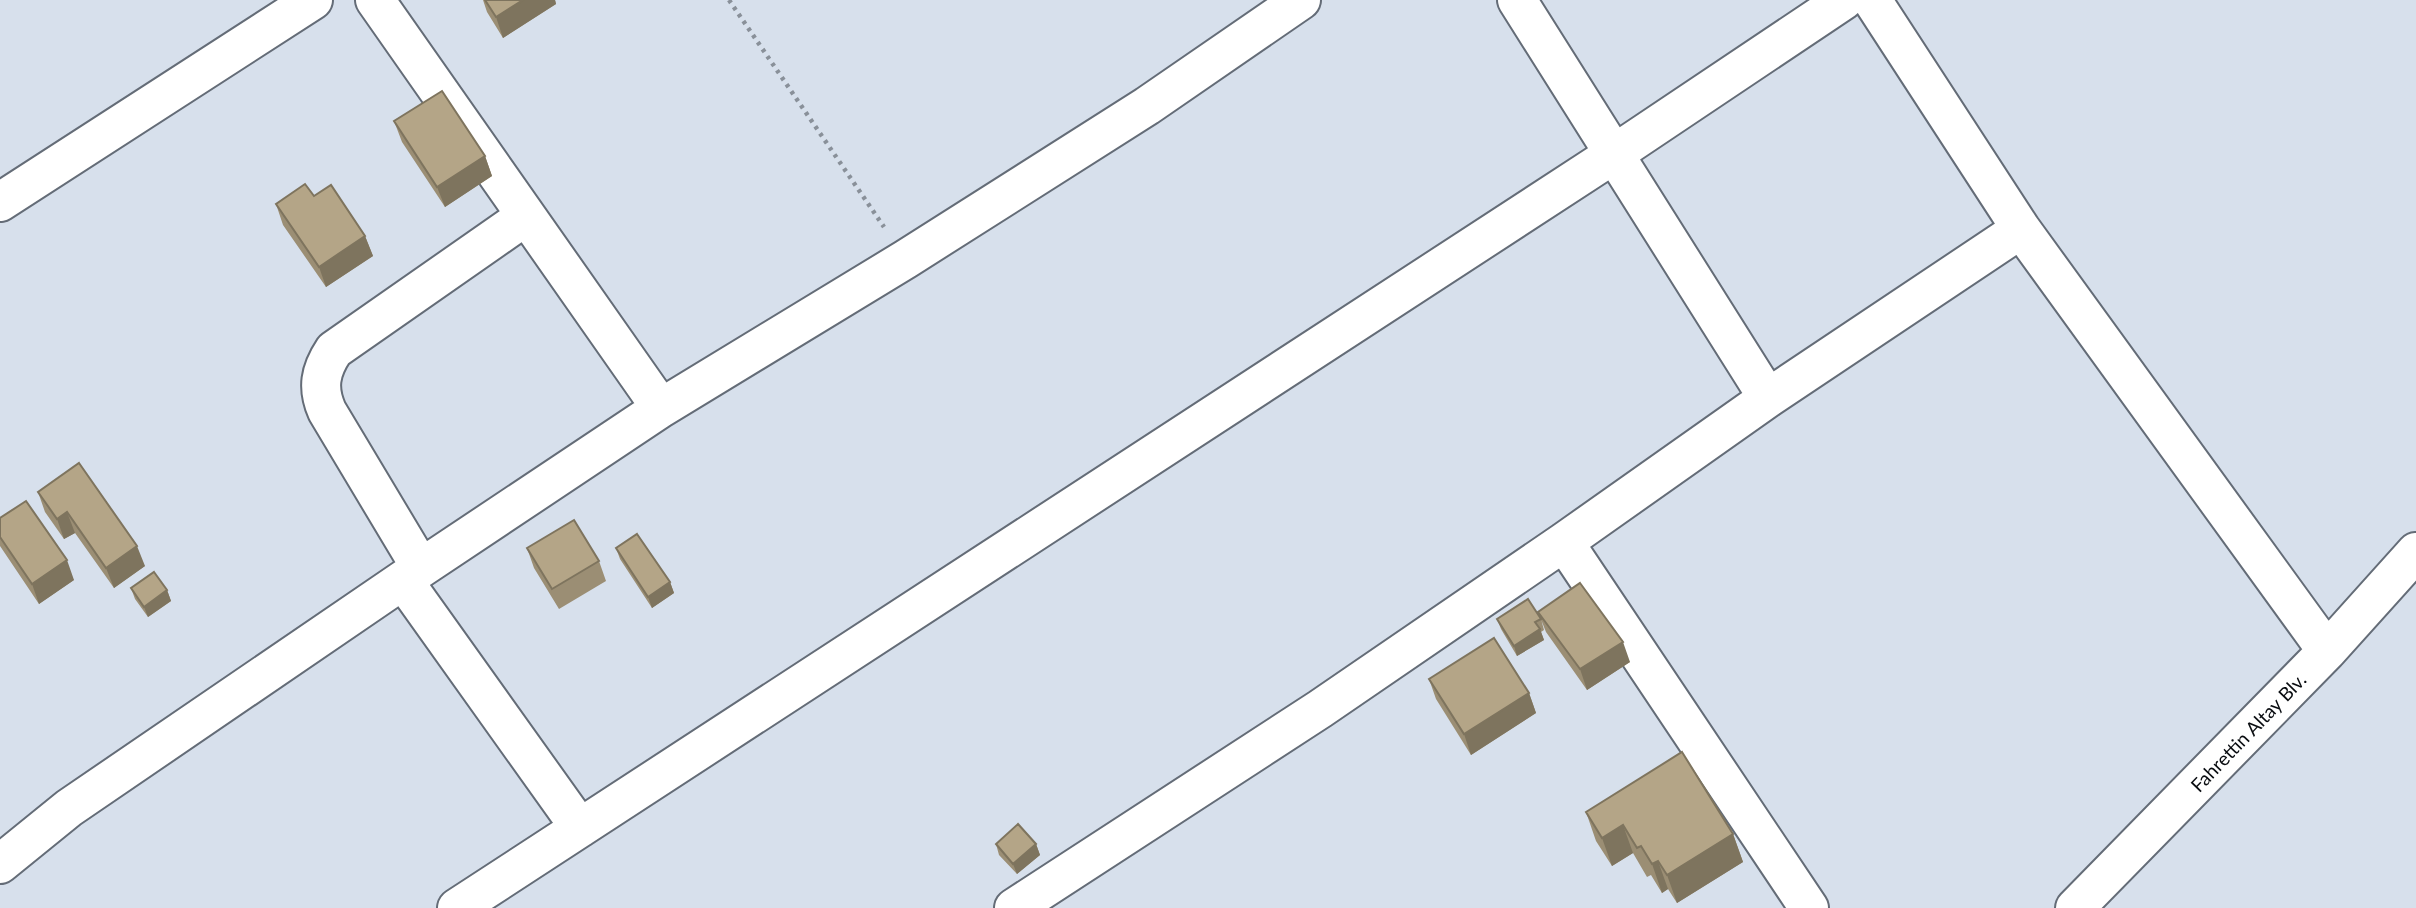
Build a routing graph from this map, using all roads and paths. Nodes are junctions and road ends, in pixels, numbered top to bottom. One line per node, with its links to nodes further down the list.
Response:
1 (313, 0): 9 (street)
2 (375, 0): 10 (street)
3 (729, 0): 12 (path)
4 (1301, 0): 12 (street)
5 (1517, 0): 8 (street)
6 (1844, 0): 8 (street)
7 (1872, 0): 11 (street)
8 (1614, 154): 13 (street); 19 (street)
9 (0, 202)
10 (526, 216): 14 (street); 17 (street)
11 (2021, 229): 13 (street); 18 (street)
12 (906, 259): 14 (street)
13 (1768, 398): 15 (street)
14 (661, 408): 17 (street)
15 (1563, 542): 22 (street); 23 (street)
16 (2416, 552): 18 (street, Fahrettin Altay Blv.)
17 (412, 574): 19 (street); 20 (street)
18 (2327, 651): 24 (street, Fahrettin Altay Blv.)
19 (580, 828): 21 (street)
20 (0, 863)
21 (457, 908)
22 (1014, 908)
23 (1809, 908)
24 (2075, 908)

